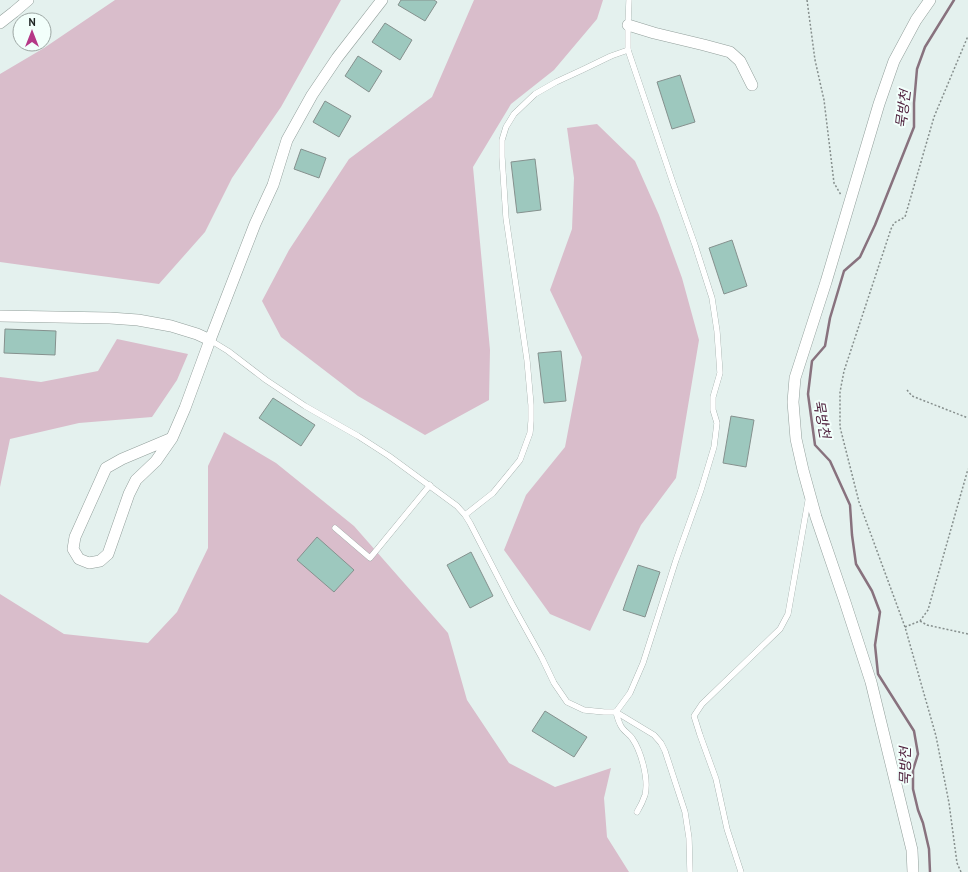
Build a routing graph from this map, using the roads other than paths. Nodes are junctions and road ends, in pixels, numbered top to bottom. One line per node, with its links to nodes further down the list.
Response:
1 (28, 0): 5 (street)
2 (382, 0): 10 (street)
3 (629, 0): 6 (lane)
4 (930, 0): 13 (street)
5 (0, 22)
6 (628, 25): 7 (lane); 8 (street)
7 (628, 50): 14 (lane); 16 (lane)
8 (752, 85)
9 (0, 316): 10 (street)
10 (210, 340): 11 (street); 12 (lane)
11 (172, 438): 11 (street)
12 (430, 485): 14 (lane); 15 (lane)
13 (809, 494): 19 (lane); 20 (street)
14 (465, 515): 16 (lane)
15 (335, 528)
16 (616, 712): 17 (lane); 18 (lane)
17 (637, 812)
18 (690, 872)
19 (741, 872)
20 (913, 872)

